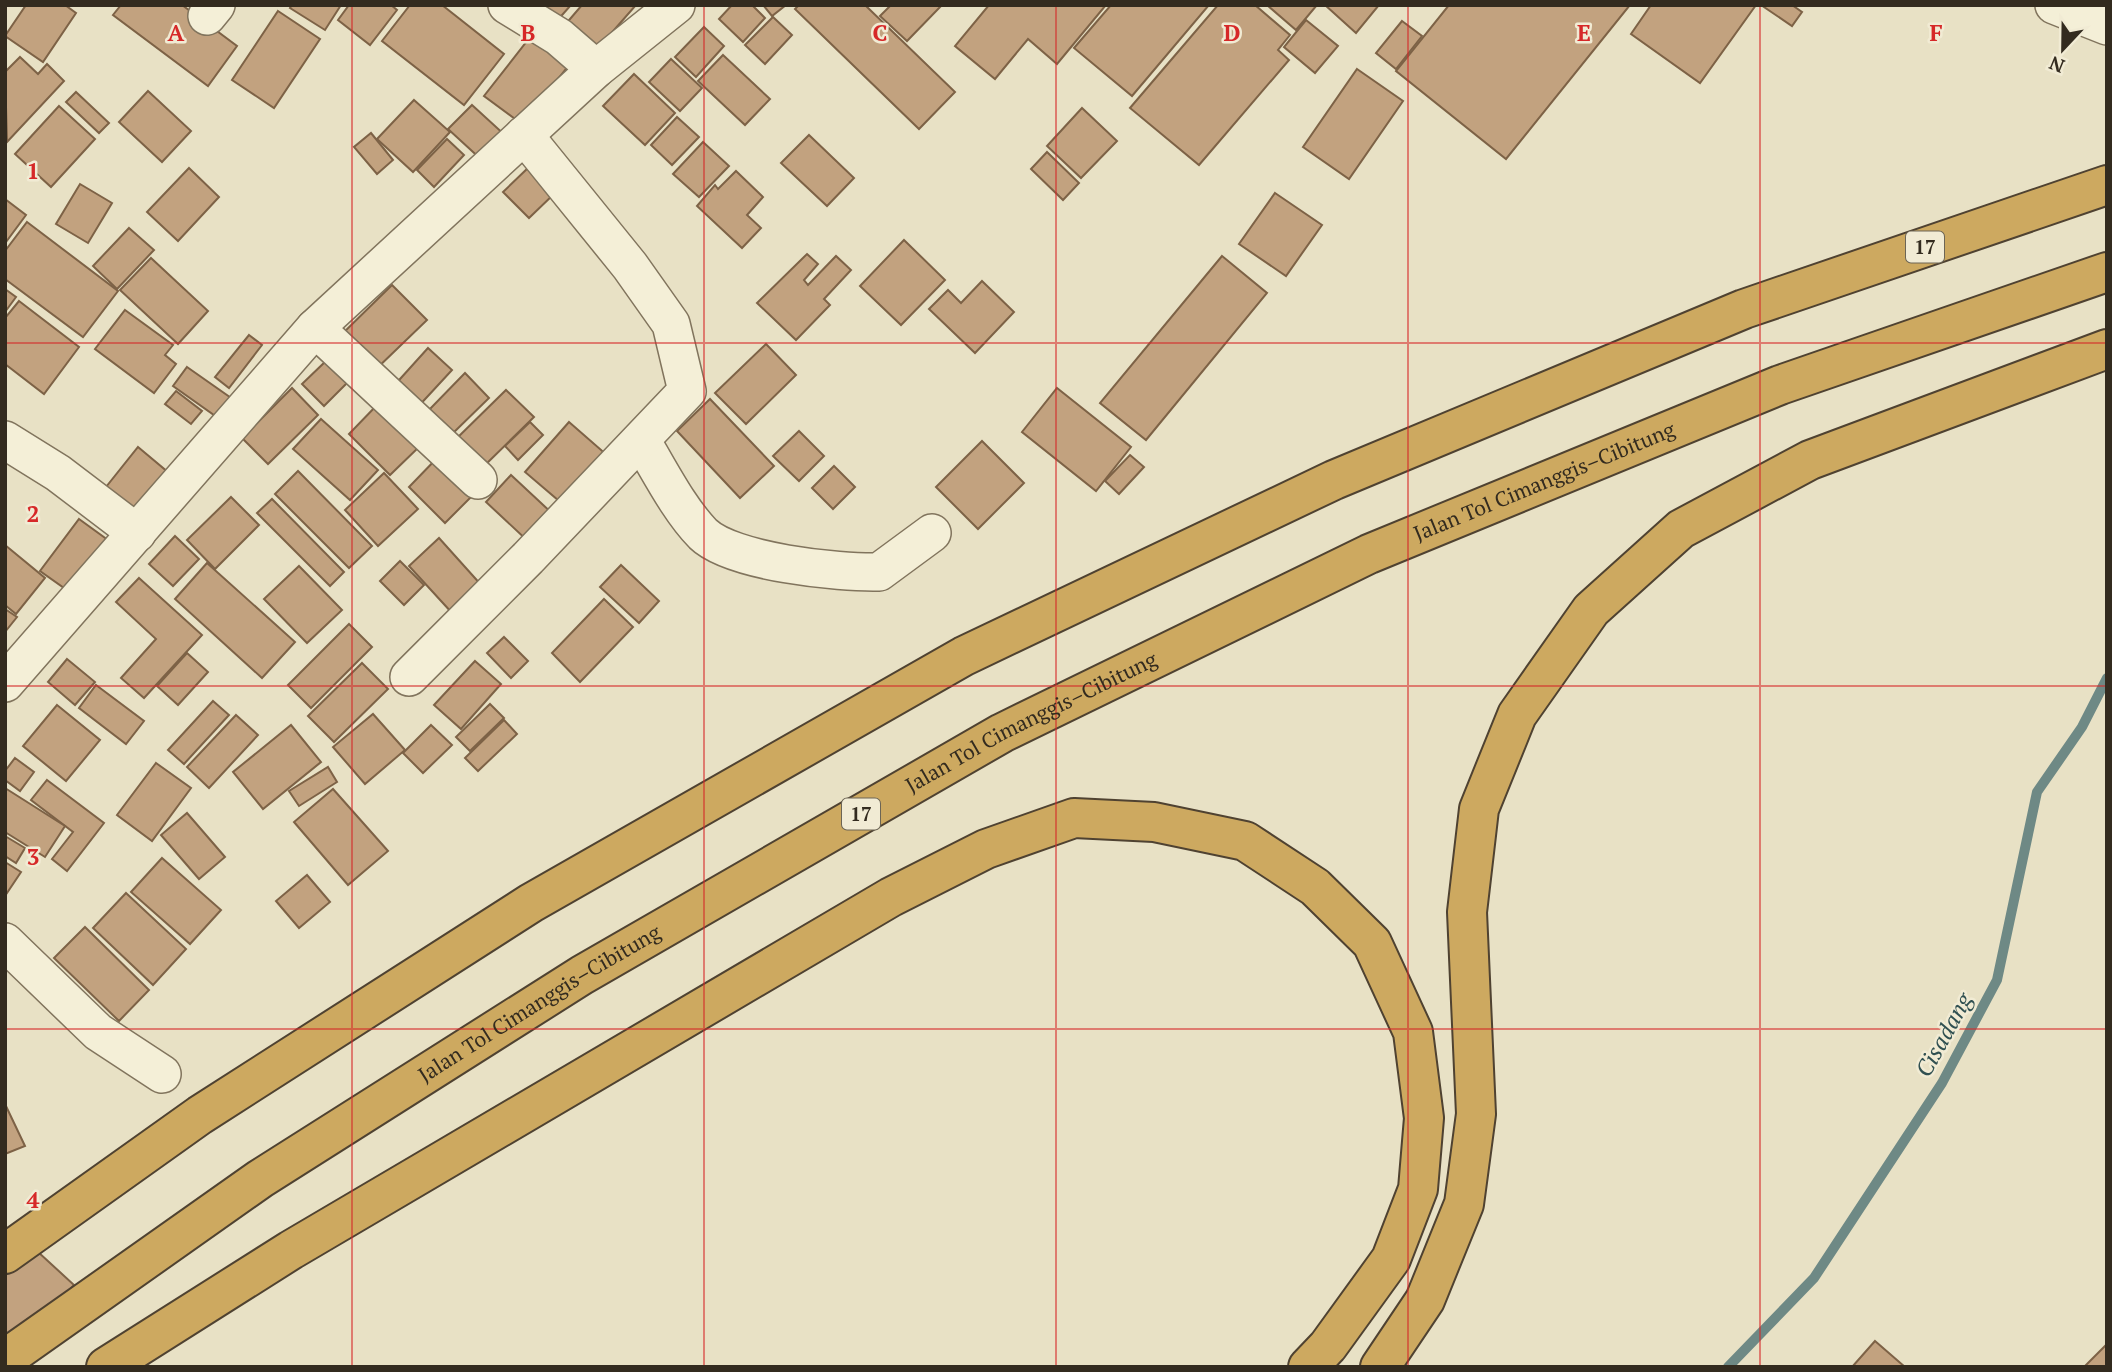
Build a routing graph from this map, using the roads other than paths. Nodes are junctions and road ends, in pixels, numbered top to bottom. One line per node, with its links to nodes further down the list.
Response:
1 (507, 5): 5 (street)
2 (676, 5): 5 (street)
3 (2054, 5): 4 (street)
4 (2107, 26)
5 (596, 69): 6 (street)
6 (524, 135): 9 (street); 12 (street)
7 (2107, 185): 20 (highway, 17)
8 (2107, 272): 21 (highway, Jalan Tol Cimanggis–Cibitung / 17)
9 (315, 328): 13 (street); 14 (street)
10 (2107, 349): 24 (highway)
11 (5, 440): 14 (street)
12 (641, 440): 15 (street); 16 (street)
13 (478, 480)
14 (137, 533): 17 (street)
15 (932, 533)
16 (409, 677)
17 (5, 683)
18 (5, 942): 19 (street)
19 (162, 1074)
20 (5, 1254)
21 (5, 1359)
22 (106, 1367): 23 (highway)
23 (1308, 1367)
24 (1380, 1367)

